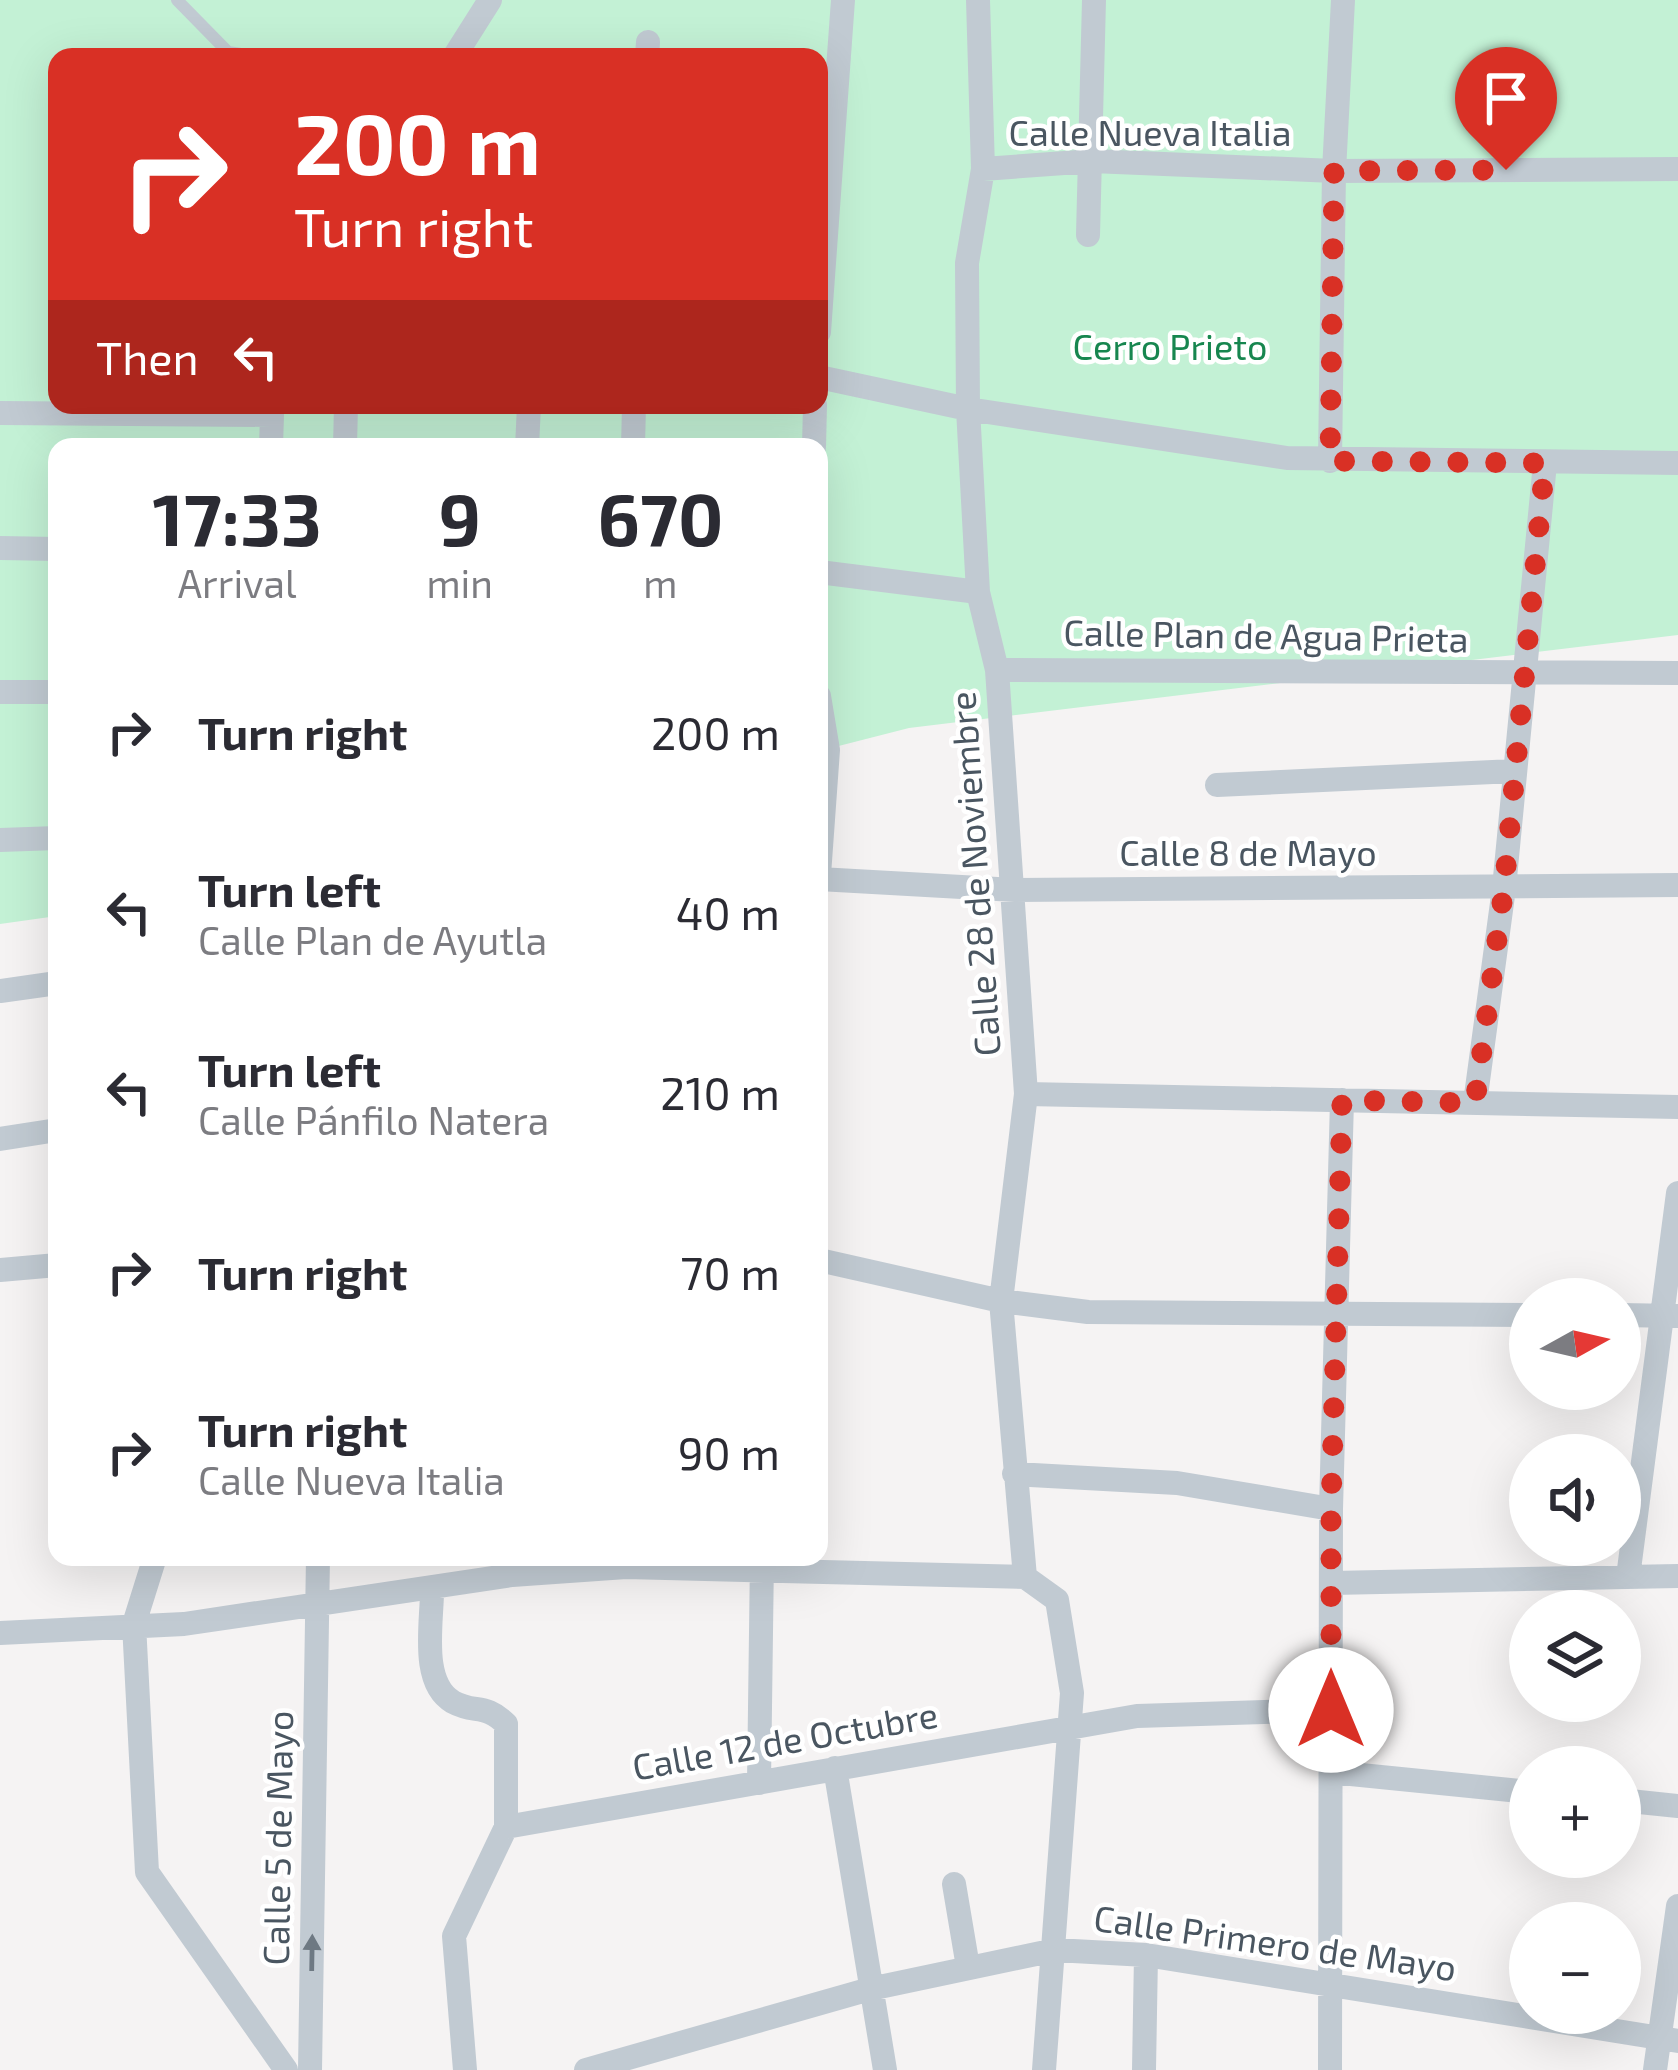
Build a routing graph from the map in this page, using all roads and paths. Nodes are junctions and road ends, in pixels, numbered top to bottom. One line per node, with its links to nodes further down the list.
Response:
1 (177, 0): 7 (lane)
2 (490, 0): 8 (street)
3 (843, 0): 13 (street)
4 (978, 0): 10 (street, Calle 28 de Noviembre)
5 (1094, 0): 9 (street)
6 (1343, 0): 12 (street)
7 (224, 48)
8 (460, 48)
9 (1092, 161): 10 (street, Calle Nueva Italia); 12 (street, Calle Nueva Italia); 14 (street)
10 (982, 169): 16 (street, Calle 28 de Noviembre)
11 (1678, 169): 12 (street, Calle Nueva Italia)
12 (1334, 171): 21 (street)
13 (828, 208)
14 (1088, 235)
15 (828, 379): 16 (street)
16 (968, 410): 21 (street); 27 (street, Calle 28 de Noviembre)
17 (0, 413): 18 (street)
18 (48, 413)
19 (136, 414): 20 (street)
20 (271, 438)
21 (1330, 461): 22 (street)
22 (1545, 463): 23 (street); 30 (street)
23 (1678, 463)
24 (0, 548): 25 (street)
25 (48, 549)
26 (828, 573): 27 (street)
27 (978, 592): 28 (street, Calle 28 de Noviembre)
28 (997, 670): 30 (street, Calle Plan de Agua Prieta); 40 (street, Calle 28 de Noviembre)
29 (1678, 673): 30 (street, Calle Plan de Agua Prieta)
30 (1521, 674): 33 (street)
31 (0, 692): 32 (street)
32 (48, 692)
33 (1514, 771): 34 (street); 39 (street)
34 (1217, 785)
35 (48, 838): 36 (street)
36 (0, 840)
37 (828, 878): 40 (street, Calle 8 de Mayo)
38 (1678, 885): 39 (street, Calle 8 de Mayo)
39 (1504, 888): 40 (street, Calle 8 de Mayo); 45 (street)
40 (1015, 890): 43 (street, Calle 28 de Noviembre)
41 (48, 984): 42 (street)
42 (0, 991)
43 (1027, 1094): 44 (street); 53 (street, Calle 28 de Noviembre)
44 (1342, 1100): 45 (street); 54 (street)
45 (1475, 1103): 46 (street)
46 (1678, 1108)
47 (48, 1131): 48 (street)
48 (0, 1139)
49 (1678, 1193): 56 (street)
50 (828, 1262): 53 (street)
51 (48, 1265): 52 (street)
52 (0, 1270)
53 (1001, 1300): 54 (street); 57 (street, Calle 28 de Noviembre)
54 (1337, 1314): 55 (street); 58 (street)
55 (1509, 1315)
56 (1670, 1316): 66 (street)
57 (1014, 1474): 58 (street); 64 (street, Calle 28 de Noviembre)
58 (1331, 1509): 67 (street)
59 (152, 1566): 70 (street)
60 (318, 1566): 69 (street, Calle 5 de Mayo)
61 (513, 1566): 68 (street)
62 (762, 1566): 76 (street)
63 (828, 1566): 64 (street)
64 (1025, 1576): 73 (street)
65 (1678, 1576): 66 (street)
66 (1628, 1577): 67 (street)
67 (1332, 1583): 72 (street)
68 (432, 1591): 69 (street); 80 (street)
69 (316, 1606): 70 (street); 90 (street, Calle 5 de Mayo, one-way to 69)
70 (134, 1624): 71 (street); 89 (street)
71 (0, 1633)
72 (1331, 1710): 73 (street, Calle 12 de Octubre); 75 (street)
73 (1070, 1728): 74 (street, Calle 12 de Octubre); 83 (street)
74 (835, 1768): 76 (street, Calle 12 de Octubre); 87 (street)
75 (1331, 1772): 77 (street); 86 (street)
76 (759, 1783): 80 (street, Calle 12 de Octubre)
77 (1509, 1790)
78 (1641, 1802): 79 (street)
79 (1678, 1806)
80 (506, 1827): 91 (street)
81 (954, 1885): 85 (street)
82 (1678, 1906): 88 (street)
83 (1055, 1950): 84 (street, Calle Primero de Mayo); 85 (street, Calle Primero de Mayo); 94 (street)
84 (1146, 1954): 86 (street, Calle Primero de Mayo); 95 (street)
85 (968, 1967): 87 (street, Calle Primero de Mayo)
86 (1330, 1982): 88 (street, Calle Primero de Mayo); 96 (street)
87 (870, 1989): 92 (street, Calle Primero de Mayo); 93 (street)
88 (1669, 2040): 97 (street)
89 (286, 2070)
90 (310, 2070)
91 (465, 2070)
92 (586, 2070)
93 (885, 2070)
94 (1044, 2070)
95 (1144, 2070)
96 (1330, 2070)
97 (1655, 2070)

